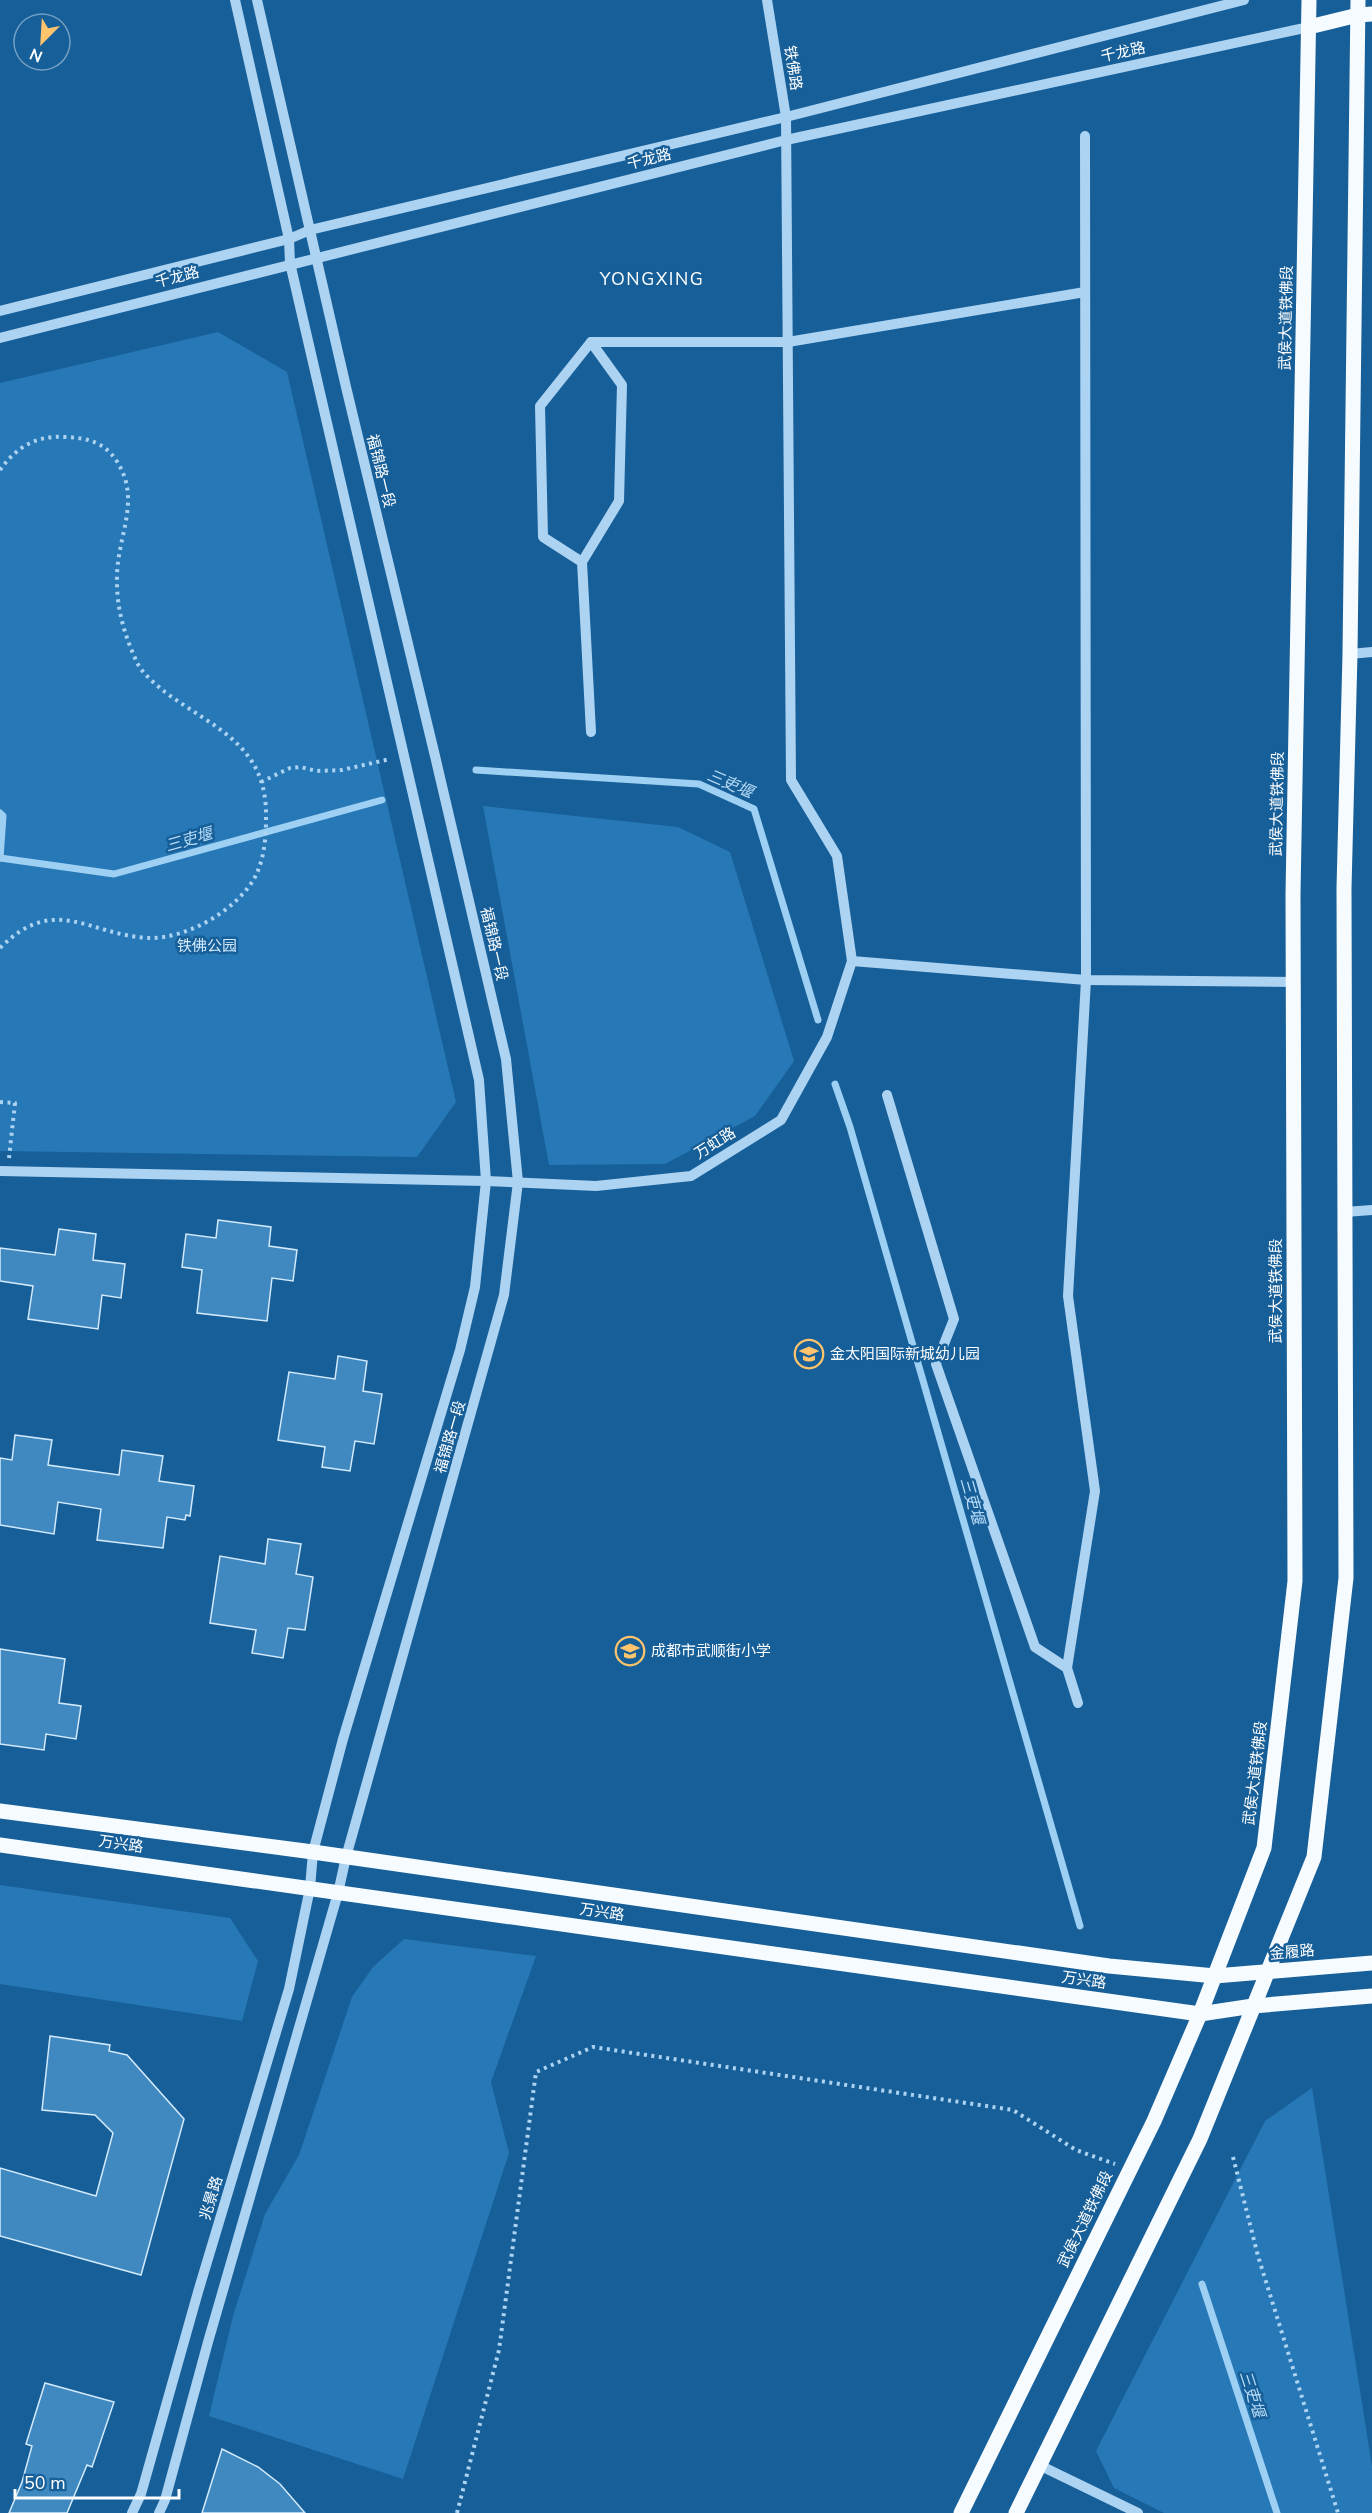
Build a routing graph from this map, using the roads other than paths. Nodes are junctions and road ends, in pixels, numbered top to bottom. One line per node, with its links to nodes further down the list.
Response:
1 (235, 0): 12 (street, 福锦路一段)
2 (257, 0): 11 (street, 福锦路一段)
3 (767, 0): 8 (street, 铁佛路)
4 (1244, 0): 8 (street, 千龙路)
5 (1309, 0): 7 (main road, 武侯大道铁佛段)
6 (1363, 10): 7 (main road); 22 (main road)
7 (1309, 27): 10 (street, 千龙路); 26 (main road, 武侯大道铁佛段)
8 (786, 117): 10 (street, 铁佛路); 11 (street, 千龙路)
9 (1085, 136): 15 (street)
10 (786, 140): 13 (street, 千龙路); 19 (street, 铁佛路)
11 (310, 230): 12 (street, 千龙路); 13 (street, 福锦路一段)
12 (289, 238): 14 (street, 福锦路一段); 16 (street, 千龙路)
13 (317, 257): 14 (street, 千龙路); 30 (street, 福锦路一段)
14 (290, 263): 17 (street, 千龙路); 29 (street, 福锦路一段)
15 (1085, 292): 19 (street); 25 (street)
16 (0, 311)
17 (0, 338)
18 (591, 342): 19 (street); 20 (street); 20 (street)
19 (788, 342): 24 (street, 铁佛路)
20 (582, 562): 23 (street)
21 (1372, 652): 22 (street)
22 (1350, 654): 32 (main road)
23 (591, 732)
24 (852, 961): 25 (street); 30 (street, 万虹路)
25 (1086, 980): 26 (street); 33 (street)
26 (1293, 982): 43 (main road, 武侯大道铁佛段)
27 (887, 1095): 33 (street)
28 (4, 1171): 29 (street, 万虹路)
29 (486, 1181): 30 (street, 万虹路); 37 (street, 福锦路一段)
30 (518, 1182): 38 (street, 福锦路一段)
31 (1372, 1210): 32 (street)
32 (1345, 1212): 42 (main road)
33 (1067, 1668): 34 (street)
34 (1078, 1703)
35 (0, 1811): 37 (main road, 金履路)
36 (0, 1845): 39 (main road, 万兴路)
37 (313, 1852): 38 (main road, 金履路); 39 (street, 福锦路一段)
38 (346, 1857): 40 (street, 福锦路一段); 43 (main road, 金履路)
39 (310, 1888): 40 (main road, 万兴路); 48 (street, 兆景路)
40 (338, 1893): 46 (main road, 万兴路); 49 (street)
41 (1372, 1963): 42 (main road, 金履路)
42 (1267, 1972): 43 (main road, 金履路); 45 (main road)
43 (1215, 1976): 46 (main road, 武侯大道铁佛段)
44 (1372, 1995): 45 (main road)
45 (1253, 2006): 46 (main road, 万兴路); 47 (main road)
46 (1200, 2014): 50 (main road, 武侯大道铁佛段)
47 (1040, 2465): 51 (main road); 52 (street)
48 (132, 2513)
49 (159, 2513)
50 (961, 2513)
51 (1016, 2513)
52 (1138, 2513)

